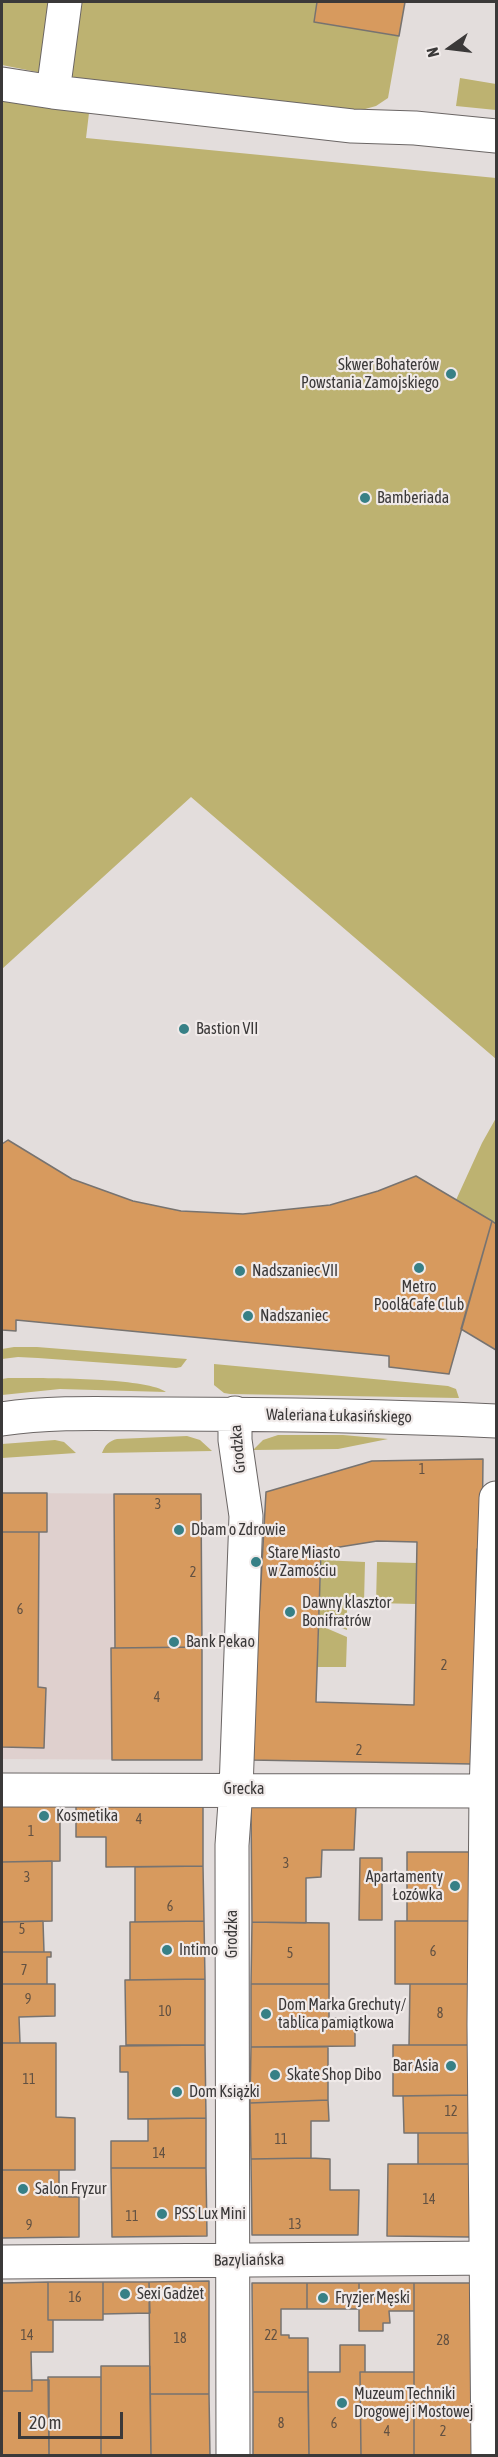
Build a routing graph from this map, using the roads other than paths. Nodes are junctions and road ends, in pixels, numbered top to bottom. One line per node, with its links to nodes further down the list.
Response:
1 (66, 2): 3 (street)
2 (2, 84): 3 (street)
3 (53, 92): 4 (street)
4 (496, 136)
5 (235, 1413): 6 (street, Waleriana Łukasińskiego); 7 (street, Waleriana Łukasińskiego); 9 (street, Grodzka)
6 (2, 1419)
7 (496, 1421)
8 (496, 1498): 11 (street)
9 (236, 1789): 10 (street, Grecka); 11 (street, Grecka); 13 (street, Grodzka)
10 (2, 1790)
11 (486, 1791): 12 (street)
12 (492, 2258): 13 (street, Bazyliańska); 16 (street)
13 (233, 2260): 14 (street, Bazyliańska); 15 (street, Grodzka)
14 (2, 2262)
15 (233, 2456)
16 (488, 2456)

